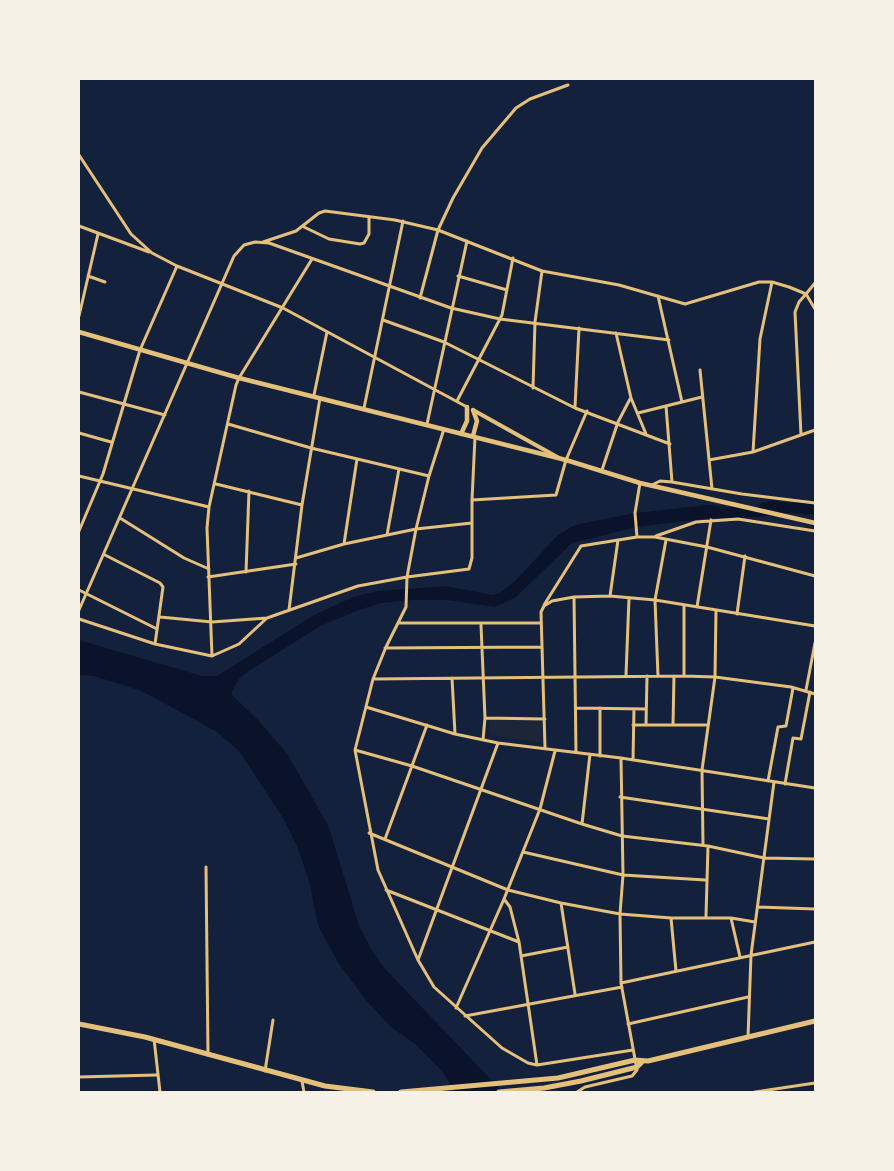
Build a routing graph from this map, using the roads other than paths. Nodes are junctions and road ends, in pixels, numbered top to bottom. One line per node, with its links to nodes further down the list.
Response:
1 (568, 85): 7 (street)
2 (79, 155): 11 (street)
3 (369, 218): 4 (street); 6 (street); 6 (street)
4 (403, 221): 7 (street); 22 (street)
5 (79, 226): 8 (street)
6 (304, 227): 10 (street)
7 (438, 230): 9 (street); 27 (street)
8 (98, 234): 11 (street); 16 (street)
9 (467, 240): 12 (street); 17 (street)
10 (262, 242): 13 (street); 21 (street)
11 (152, 253): 14 (street)
12 (513, 258): 15 (street); 23 (street)
13 (312, 259): 22 (street); 28 (street)
14 (177, 266): 21 (street); 41 (street)
15 (542, 271): 26 (street); 34 (street)
16 (88, 276): 18 (street); 24 (street)
17 (458, 276): 23 (street); 29 (street)
18 (105, 282)
19 (772, 282): 25 (street); 26 (street); 78 (street)
20 (815, 283): 25 (street)
21 (222, 284): 28 (street); 44 (street)
22 (390, 288): 27 (street); 33 (street)
23 (506, 290): 32 (street)
24 (81, 294): 31 (street)
25 (806, 294): 30 (street); 73 (street)
26 (658, 296): 39 (street)
27 (420, 298): 29 (street)
28 (283, 308): 36 (street); 46 (street)
29 (452, 308): 32 (street); 40 (street)
30 (815, 309)
31 (79, 316)
32 (500, 319): 34 (street); 43 (street)
33 (383, 320): 40 (street); 42 (street)
34 (535, 322): 35 (street); 47 (street)
35 (579, 328): 38 (street); 60 (street)
36 (327, 332): 42 (street); 50 (street)
37 (79, 333): 41 (main road)
38 (616, 333): 39 (street); 53 (street)
39 (669, 340): 55 (street)
40 (444, 342): 43 (street); 48 (street)
41 (140, 350): 44 (main road); 56 (street)
42 (376, 357): 48 (street); 59 (street)
43 (478, 360): 47 (street); 54 (street)
44 (188, 362): 46 (main road); 64 (street)
45 (700, 370): 52 (street)
46 (239, 378): 50 (main road); 66 (street)
47 (533, 388): 60 (street)
48 (434, 389): 54 (street); 67 (street)
49 (79, 392): 56 (street)
50 (314, 395): 51 (main road)
51 (320, 397): 59 (main road); 77 (street)
52 (702, 397): 55 (street); 81 (street)
53 (631, 398): 63 (street); 65 (street)
54 (457, 401): 58 (street)
55 (682, 402): 57 (street)
56 (125, 403): 64 (street); 75 (street)
57 (666, 406): 63 (street); 76 (street)
58 (467, 407): 61 (street); 71 (main road)
59 (364, 408): 67 (main road)
60 (575, 408): 62 (street)
61 (473, 410): 74 (main road); 80 (street)
62 (587, 411): 65 (street); 80 (street)
63 (638, 412): 72 (street)
64 (165, 415): 91 (street)
65 (618, 422): 72 (street); 83 (street)
66 (228, 424): 77 (street); 89 (street)
67 (427, 424): 68 (main road)
68 (444, 428): 71 (main road); 85 (street)
69 (815, 430): 73 (street)
70 (79, 433): 75 (street)
71 (461, 434): 74 (main road)
72 (646, 434): 76 (street)
73 (801, 435): 78 (street)
74 (474, 437): 80 (main road); 94 (street)
75 (111, 442): 86 (street)
76 (670, 444): 87 (street)
77 (311, 448): 79 (street); 96 (street)
78 (752, 452): 81 (street)
79 (358, 459): 82 (street); 110 (street)
80 (563, 459): 83 (main road); 94 (street)
81 (709, 460): 92 (street)
82 (399, 469): 85 (street); 105 (street)
83 (602, 470): 88 (main road)
84 (79, 476): 86 (street)
85 (429, 476): 102 (street)
86 (100, 481): 91 (street); 103 (street)
87 (672, 482): 90 (street); 92 (street)
88 (640, 483): 90 (main road); 106 (street)
89 (216, 484): 93 (street); 97 (street)
90 (654, 486): 101 (main road)
91 (133, 489): 97 (street); 98 (street)
92 (712, 489): 95 (street)
93 (249, 491): 96 (street); 117 (street)
94 (472, 500): 100 (street)
95 (815, 503)
96 (302, 505): 114 (street)
97 (209, 507): 116 (street)
98 (120, 518): 112 (street); 116 (street)
99 (711, 520): 104 (street); 107 (street); 111 (street)
100 (472, 523): 102 (street); 120 (street)
101 (815, 523)
102 (416, 529): 105 (street); 120 (street)
103 (79, 531)
104 (815, 531)
105 (387, 535): 110 (street)
106 (637, 537): 107 (street); 108 (street)
107 (655, 537): 109 (street)
108 (618, 540): 123 (street); 131 (street)
109 (666, 540): 111 (street); 126 (street)
110 (344, 544): 114 (street)
111 (707, 547): 113 (street); 128 (street)
112 (105, 555): 122 (street); 134 (street)
113 (745, 556): 118 (street); 133 (street)
114 (296, 558): 115 (street)
115 (296, 564): 117 (street); 130 (street)
116 (208, 568): 119 (street)
117 (246, 572): 119 (street)
118 (815, 576)
119 (208, 577): 137 (street)
120 (407, 577): 130 (street); 138 (street)
121 (79, 590): 122 (street)
122 (85, 593): 129 (street); 142 (street)
123 (610, 596): 124 (street); 125 (street)
124 (574, 597): 131 (street); 154 (street)
125 (629, 598): 126 (street); 149 (street)
126 (655, 600): 127 (street); 151 (street)
127 (684, 606): 128 (street); 153 (street)
128 (697, 607): 132 (street)
129 (79, 610)
130 (289, 610): 135 (street)
131 (541, 611): 139 (street)
132 (716, 611): 133 (street); 155 (street)
133 (736, 614): 141 (street)
134 (160, 616): 137 (street); 142 (street)
135 (267, 618): 137 (street); 148 (street)
136 (79, 619): 143 (street)
137 (212, 622): 148 (street)
138 (398, 623): 140 (street); 146 (street)
139 (541, 623): 140 (street); 144 (street)
140 (481, 625): 147 (street)
141 (815, 626)
142 (157, 629): 143 (street)
143 (154, 644): 148 (street)
144 (541, 646): 147 (street); 158 (street)
145 (815, 646): 161 (street)
146 (385, 648): 147 (street); 159 (street)
147 (482, 648): 157 (street)
148 (212, 656)
149 (626, 675): 150 (street); 154 (street)
150 (647, 676): 151 (street); 167 (street)
151 (658, 676): 152 (street)
152 (674, 676): 153 (street); 173 (street)
153 (684, 676): 155 (street)
154 (575, 677): 158 (street); 164 (street)
155 (715, 677): 160 (street); 174 (street)
156 (452, 678): 157 (street); 159 (street); 175 (street)
157 (482, 678): 158 (street); 168 (street)
158 (542, 678): 169 (street)
159 (373, 679): 163 (street)
160 (793, 688): 161 (street); 188 (street)
161 (808, 691): 162 (street); 190 (street)
162 (815, 694)
163 (366, 706): 170 (street); 179 (street)
164 (576, 708): 165 (street); 181 (street)
165 (600, 708): 166 (street); 183 (street)
166 (634, 708): 167 (street); 171 (street)
167 (646, 708): 172 (street)
168 (485, 718): 169 (street); 176 (street)
169 (545, 719): 178 (street)
170 (427, 725): 175 (street); 186 (street)
171 (633, 725): 172 (street); 185 (street)
172 (646, 725): 173 (street)
173 (673, 725): 174 (street)
174 (708, 726): 187 (street)
175 (455, 734): 176 (street)
176 (483, 740): 177 (street)
177 (498, 743): 178 (street); 192 (street)
178 (545, 748): 180 (street)
179 (355, 750): 186 (street); 198 (street)
180 (555, 751): 181 (street); 194 (street)
181 (576, 752): 182 (street)
182 (590, 754): 183 (street); 197 (street)
183 (600, 756): 184 (street)
184 (621, 758): 185 (street); 193 (street)
185 (633, 760): 187 (street)
186 (412, 766): 192 (street); 200 (street)
187 (702, 770): 188 (street); 195 (street)
188 (768, 781): 189 (street)
189 (774, 782): 190 (street); 196 (street)
190 (785, 784): 191 (street)
191 (815, 788)
192 (481, 790): 194 (street); 206 (street)
193 (620, 797): 195 (street); 199 (street)
194 (540, 809): 197 (street); 203 (street)
195 (702, 809): 196 (street); 201 (street)
196 (769, 819): 204 (street)
197 (582, 824): 199 (street)
198 (369, 833): 200 (street); 210 (street)
199 (622, 836): 201 (street); 208 (street)
200 (385, 839): 206 (street)
201 (703, 845): 202 (street)
202 (708, 846): 204 (street); 209 (street)
203 (522, 852): 208 (street); 211 (street)
204 (764, 858): 205 (street); 215 (street)
205 (815, 859)
206 (453, 866): 211 (street); 214 (street)
207 (206, 868): 244 (street)
208 (623, 875): 209 (street); 217 (street)
209 (705, 880): 218 (street)
210 (386, 889): 214 (street); 229 (street)
211 (508, 890): 212 (street); 213 (street)
212 (504, 899): 222 (street); 223 (street)
213 (561, 903): 217 (street); 225 (street)
214 (436, 907): 222 (street); 229 (street)
215 (758, 907): 216 (street); 221 (street)
216 (815, 908)
217 (620, 914): 219 (street); 231 (street)
218 (706, 916): 219 (street); 220 (street)
219 (671, 918): 230 (street)
220 (731, 918): 221 (street); 228 (street)
221 (756, 922): 227 (street)
222 (491, 930): 223 (street); 235 (street)
223 (519, 942): 226 (street)
224 (815, 942): 227 (street)
225 (568, 947): 226 (street); 232 (street)
226 (521, 956): 234 (street)
227 (751, 956): 228 (street); 233 (street)
228 (740, 957): 230 (street)
229 (418, 960): 235 (street)
230 (676, 971): 231 (street)
231 (622, 985): 232 (street); 240 (street)
232 (575, 994): 234 (street)
233 (748, 997): 240 (street); 241 (street)
234 (529, 1004): 236 (street); 247 (street)
235 (456, 1008): 236 (street)
236 (465, 1016): 247 (street)
237 (273, 1020): 249 (street)
238 (815, 1021): 241 (main road)
239 (79, 1024): 242 (main road)
240 (628, 1024): 243 (street)
241 (748, 1037): 246 (main road)
242 (154, 1039): 244 (main road); 250 (street)
243 (633, 1050): 245 (street); 247 (street)
244 (208, 1055): 249 (main road)
245 (635, 1060): 246 (main road); 248 (street); 257 (main road)
246 (643, 1061): 248 (main road)
247 (537, 1065)
248 (636, 1067): 258 (main road); 259 (street)
249 (265, 1071): 252 (main road)
250 (156, 1075): 251 (street); 254 (street)
251 (79, 1077)
252 (302, 1081): 255 (street); 256 (main road)
253 (815, 1083): 260 (street)
254 (160, 1092)
255 (304, 1092)
256 (373, 1092)
257 (401, 1092)
258 (499, 1092)
259 (577, 1092)
260 (755, 1092)

